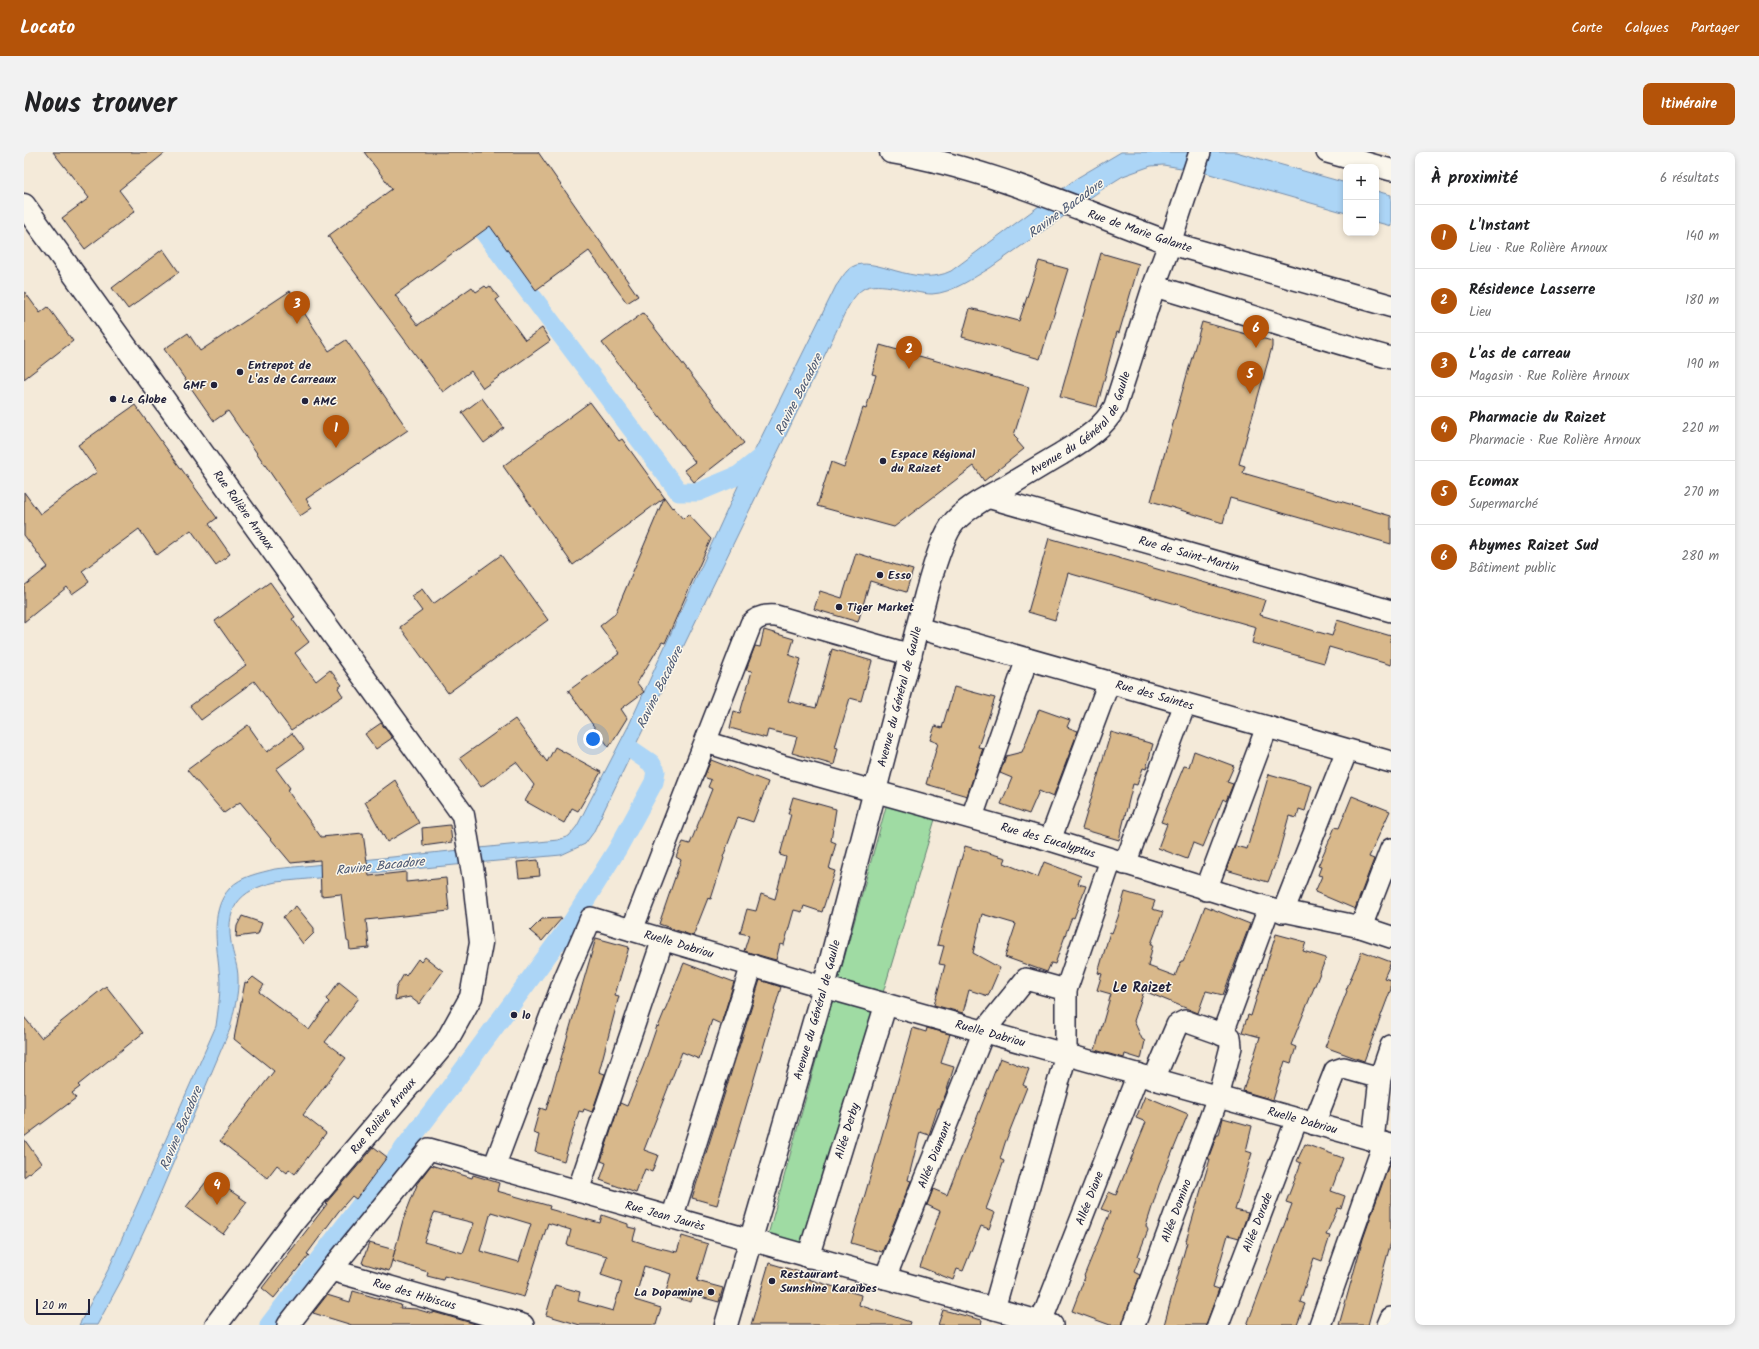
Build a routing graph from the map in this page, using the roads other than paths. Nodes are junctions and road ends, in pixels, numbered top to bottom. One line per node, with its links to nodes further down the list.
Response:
1 (891, 152): 6 (street, Rue de Marie Galante)
2 (1200, 152): 6 (street, Avenue du Général de Gaulle)
3 (1327, 152): 4 (street)
4 (1391, 170)
5 (24, 205): 55 (street, Rue Rolière Arnoux)
6 (1170, 243): 7 (street, Avenue du Général de Gaulle); 8 (street, Rue de Marie Galante)
7 (1154, 286): 9 (street); 10 (street, Avenue du Général de Gaulle)
8 (1391, 306)
9 (1391, 358)
10 (987, 497): 11 (street, Rue de Saint-Martin); 12 (street, Avenue du Général de Gaulle)
11 (1391, 611)
12 (918, 628): 13 (street, Avenue du Général de Gaulle); 14 (street, Rue des Saintes)
13 (911, 655): 18 (street); 21 (street, Avenue du Général de Gaulle)
14 (1027, 659): 15 (street, Rue des Saintes); 22 (street)
15 (1109, 682): 16 (street, Rue des Saintes); 23 (street)
16 (1185, 704): 17 (street, Rue des Saintes); 25 (street)
17 (1267, 727): 19 (street, Rue des Saintes); 26 (street)
18 (706, 742): 21 (street, Rue des Eucalyptus); 29 (street)
19 (1347, 750): 20 (street, Rue des Saintes); 27 (street)
20 (1391, 762)
21 (876, 790): 22 (street, Rue des Eucalyptus); 33 (street, Avenue du Général de Gaulle)
22 (972, 817): 23 (street, Rue des Eucalyptus)
23 (1050, 840): 25 (street, Rue des Eucalyptus)
24 (1391, 849): 28 (street)
25 (1118, 862): 26 (street, Rue des Eucalyptus); 34 (street)
26 (1206, 890): 27 (street, Rue des Eucalyptus)
27 (1276, 910): 28 (street, Rue des Eucalyptus); 37 (street)
28 (1361, 927): 30 (street, Rue des Eucalyptus)
29 (632, 930): 31 (street, Ruelle Dabriou); 45 (street, Ruelle Dabriou)
30 (1391, 937)
31 (663, 939): 32 (street, Ruelle Dabriou); 46 (street)
32 (752, 965): 33 (street, Ruelle Dabriou); 47 (street)
33 (824, 986): 35 (street, Ruelle Dabriou); 48 (street, Avenue du Général de Gaulle)
34 (1066, 990): 36 (street, Allée Diamant); 39 (street)
35 (886, 1004): 36 (street, Ruelle Dabriou); 49 (street, Allée Derby)
36 (984, 1031): 39 (street, Ruelle Dabriou); 51 (street, Allée Diamant)
37 (1222, 1035): 40 (street, Allée Diane); 42 (street, Allée Domino)
38 (1391, 1046): 41 (street)
39 (1066, 1055): 40 (street, Ruelle Dabriou); 52 (street)
40 (1146, 1076): 42 (street, Ruelle Dabriou); 54 (street, Allée Diane)
41 (1380, 1078): 43 (street, Allée Dorade); 44 (street)
42 (1218, 1097): 43 (street, Ruelle Dabriou); 59 (street, Allée Domino)
43 (1306, 1121): 44 (street, Ruelle Dabriou); 60 (street, Allée Dorade)
44 (1383, 1143): 61 (street)
45 (494, 1167): 46 (street, Rue Jean Jaurès); 50 (street, Rue Jean Jaurès)
46 (578, 1191): 47 (street, Rue Jean Jaurès)
47 (672, 1218): 48 (street, Rue Jean Jaurès)
48 (750, 1241): 49 (street, Rue Jean Jaurès); 58 (street, Avenue du Général de Gaulle)
49 (808, 1257): 51 (street, Rue Jean Jaurès)
50 (331, 1270): 56 (street); 57 (street, Rue des Hibiscus)
51 (884, 1278): 52 (street, Rue Jean Jaurès)
52 (994, 1309): 54 (street, Rue Jean Jaurès)
53 (1391, 1318): 62 (street)
54 (1046, 1324)
55 (216, 1325)
56 (288, 1325)
57 (522, 1325)
58 (726, 1325)
59 (1134, 1325)
60 (1218, 1325)
61 (1320, 1325)
62 (1388, 1325)

